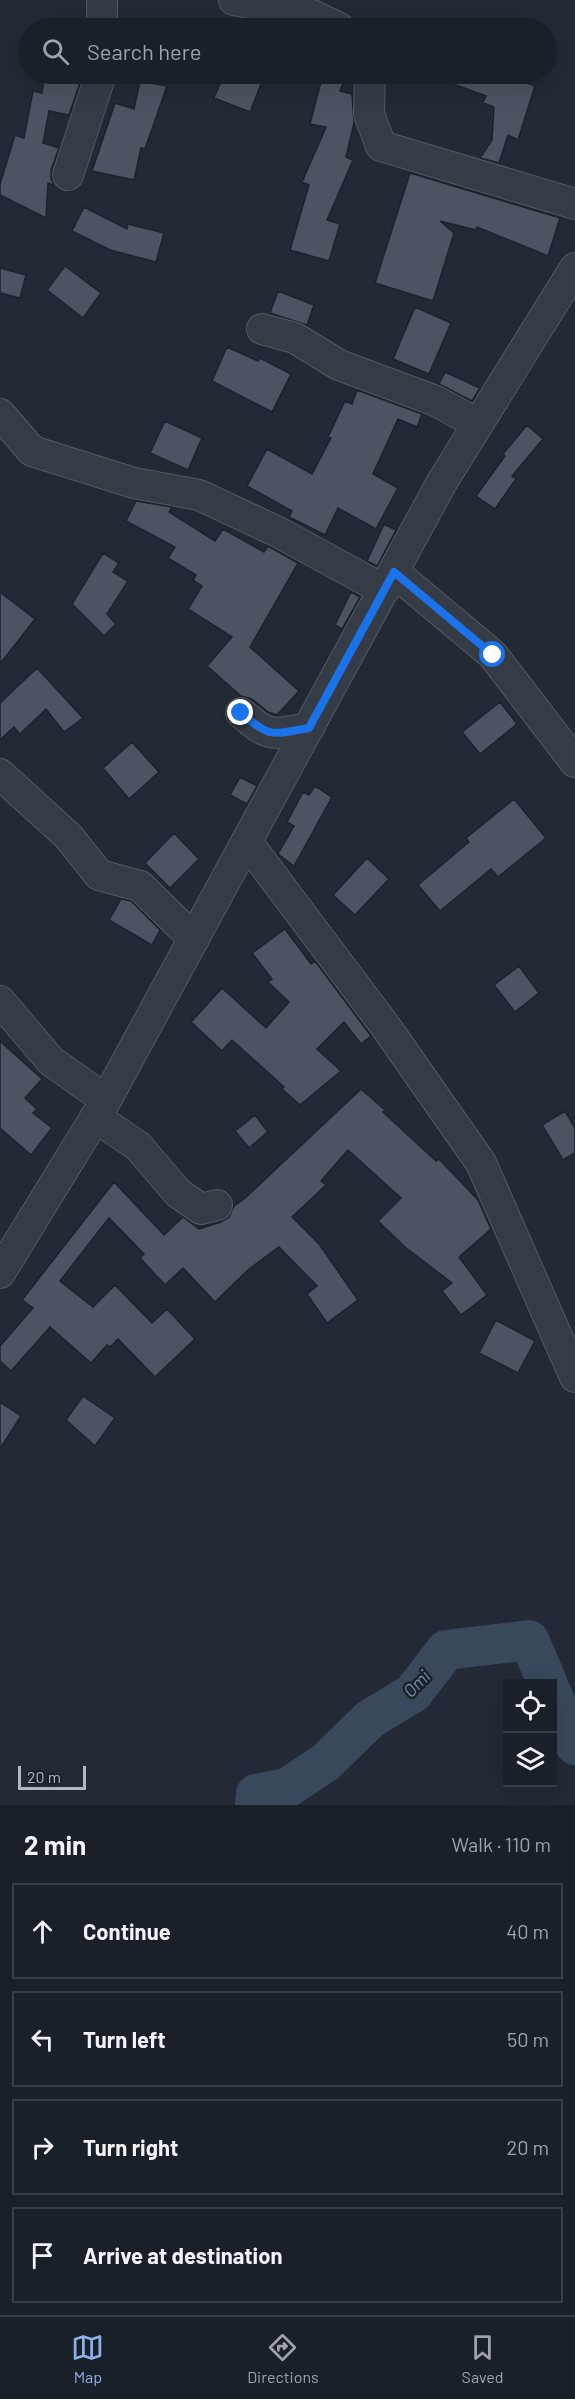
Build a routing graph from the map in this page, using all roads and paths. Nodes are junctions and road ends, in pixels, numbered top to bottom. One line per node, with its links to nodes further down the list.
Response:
1 (102, 0): 3 (street)
2 (234, 0): 4 (street)
3 (102, 18)
4 (318, 18)
5 (98, 84): 7 (street)
6 (370, 84): 8 (street)
7 (68, 175)
8 (575, 204)
9 (575, 268): 12 (street)
10 (262, 329): 12 (street)
11 (0, 414): 13 (street)
12 (478, 424): 13 (street)
13 (389, 581): 15 (street); 16 (street)
14 (241, 713): 15 (street)
15 (309, 728): 18 (street)
16 (575, 762)
17 (0, 774): 19 (street)
18 (247, 842): 19 (street); 24 (street)
19 (194, 939): 21 (street)
20 (0, 1001): 21 (street)
21 (101, 1109): 22 (street); 23 (street)
22 (217, 1204)
23 (0, 1274)
24 (575, 1377)

